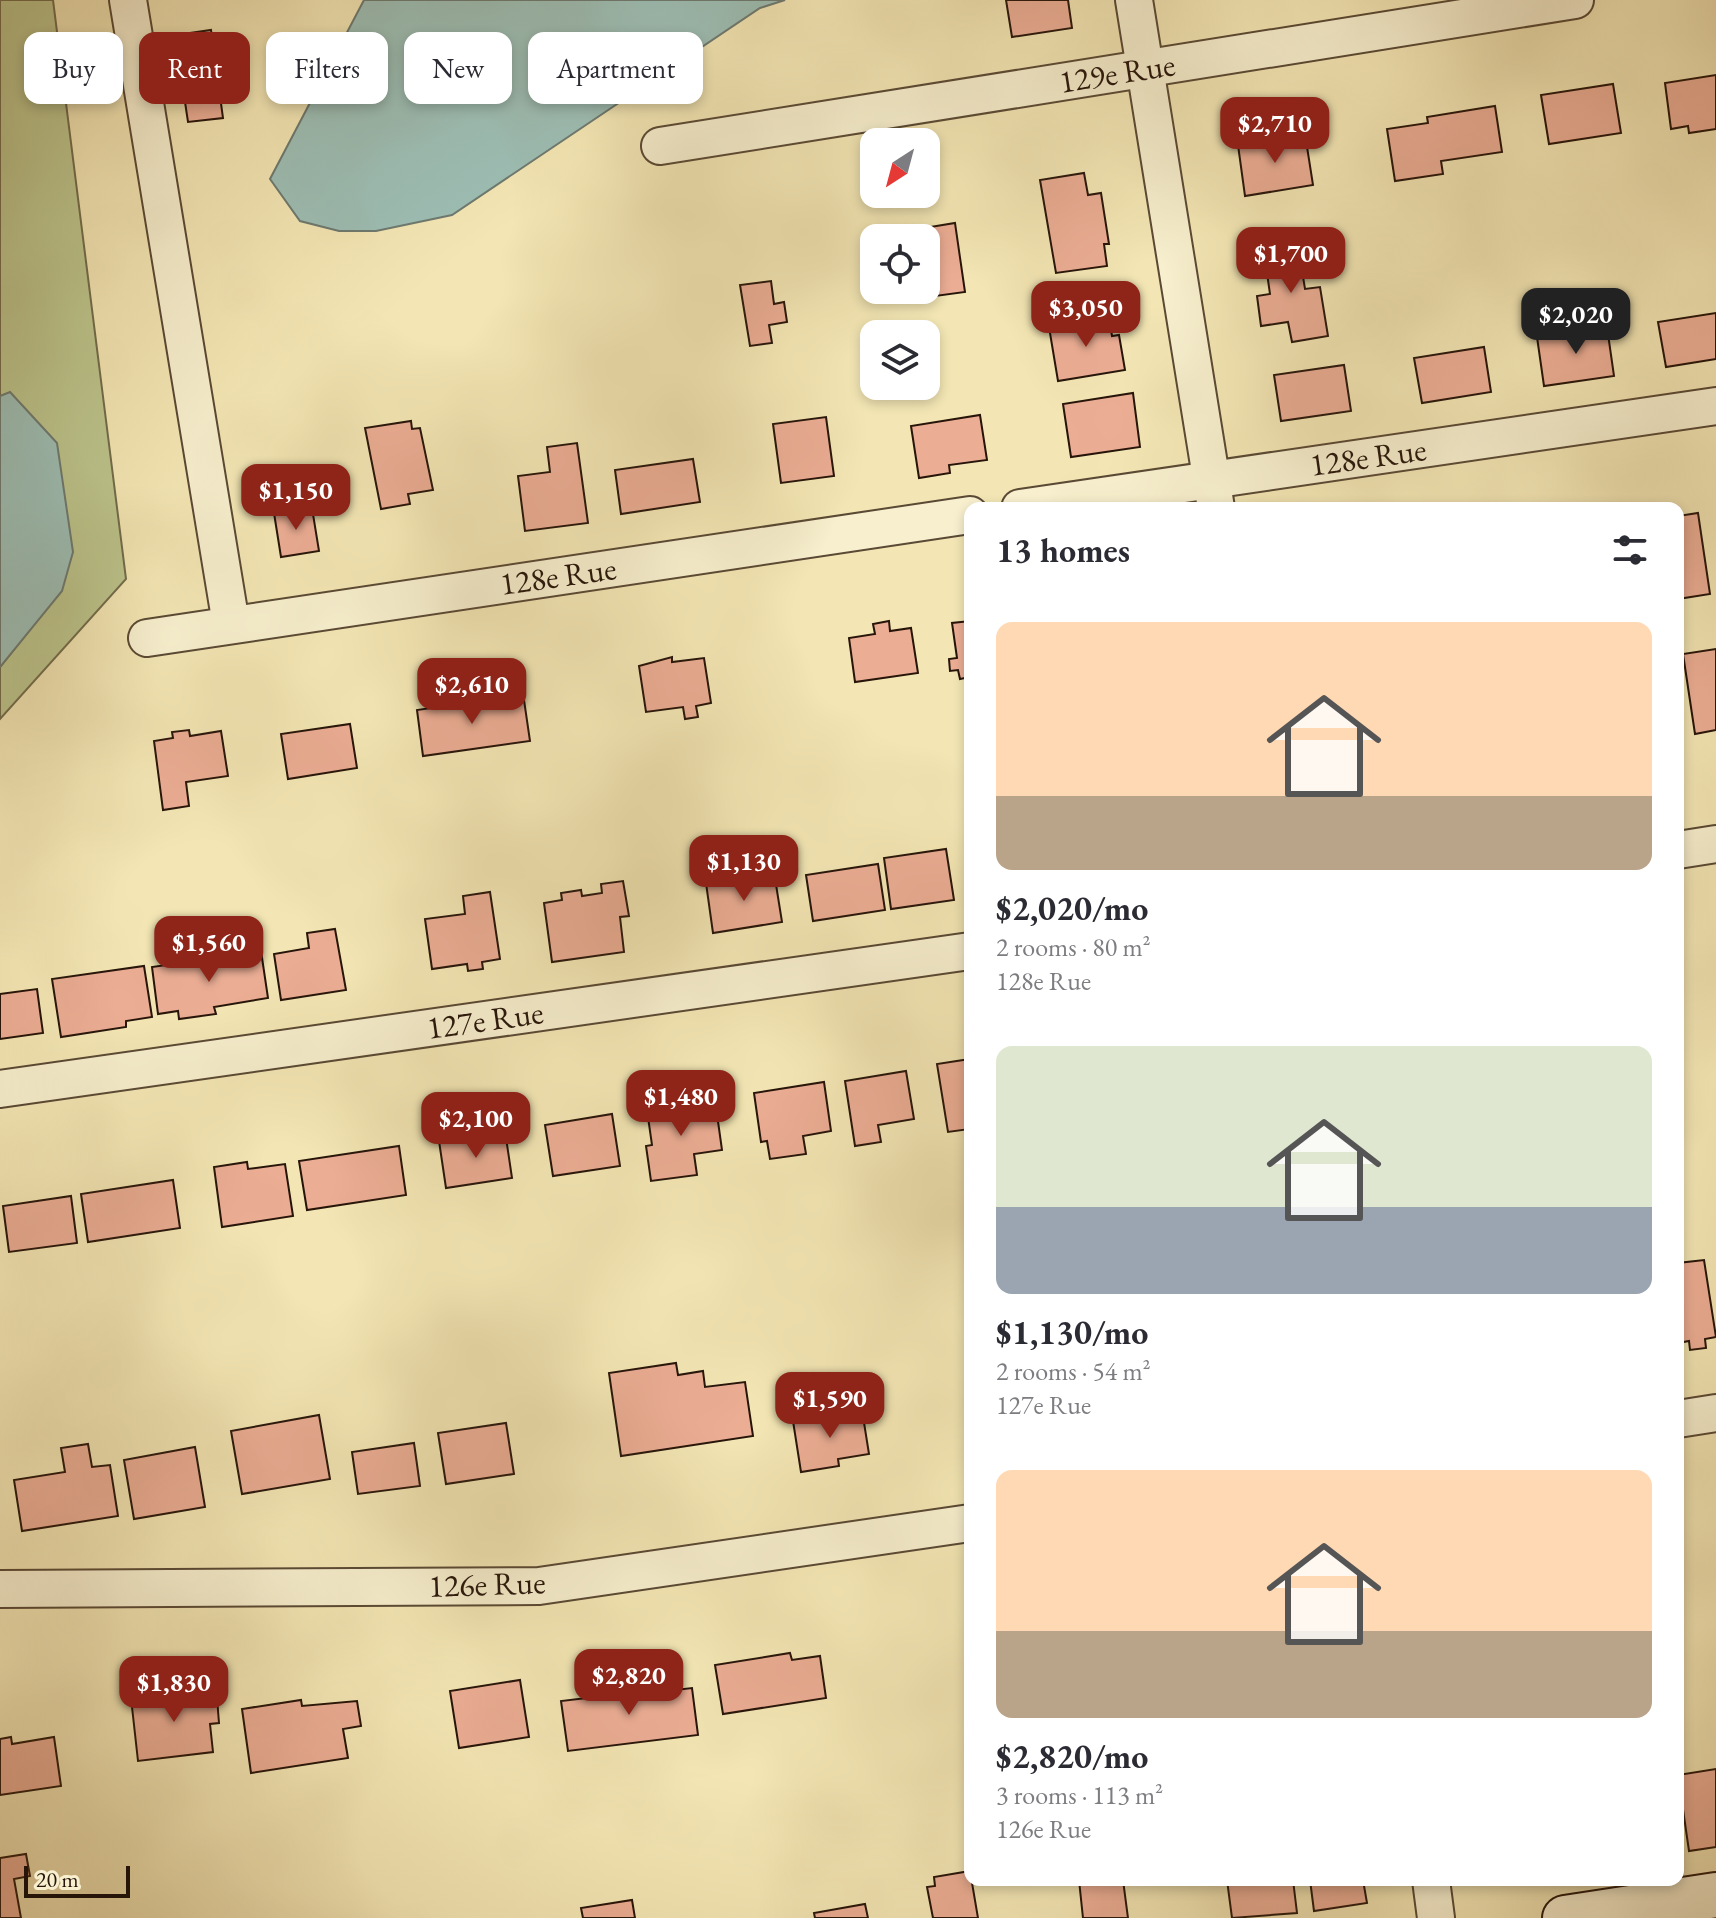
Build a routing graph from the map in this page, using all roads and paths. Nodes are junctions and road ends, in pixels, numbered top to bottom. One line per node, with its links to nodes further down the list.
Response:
1 (128, 0): 10 (street)
2 (1134, 0): 4 (street)
3 (1575, 0): 4 (street, 129e Rue)
4 (1144, 69): 5 (street, 129e Rue); 7 (street)
5 (660, 146)
6 (1716, 406): 7 (street, 128e Rue)
7 (1214, 494): 8 (street, 128e Rue)
8 (1103, 502)
9 (964, 516): 10 (street, 128e Rue)
10 (231, 624): 11 (street, 128e Rue)
11 (147, 638)
12 (1716, 844): 13 (street)
13 (1684, 849)
14 (964, 952): 15 (street, 127e Rue)
15 (0, 1089)
16 (1716, 1413): 17 (street)
17 (1684, 1418)
18 (964, 1524): 19 (street, 126e Rue)
19 (0, 1589)
20 (1432, 1886): 22 (street)
21 (1716, 1895): 23 (main road)
22 (1436, 1918)
23 (1565, 1918)

